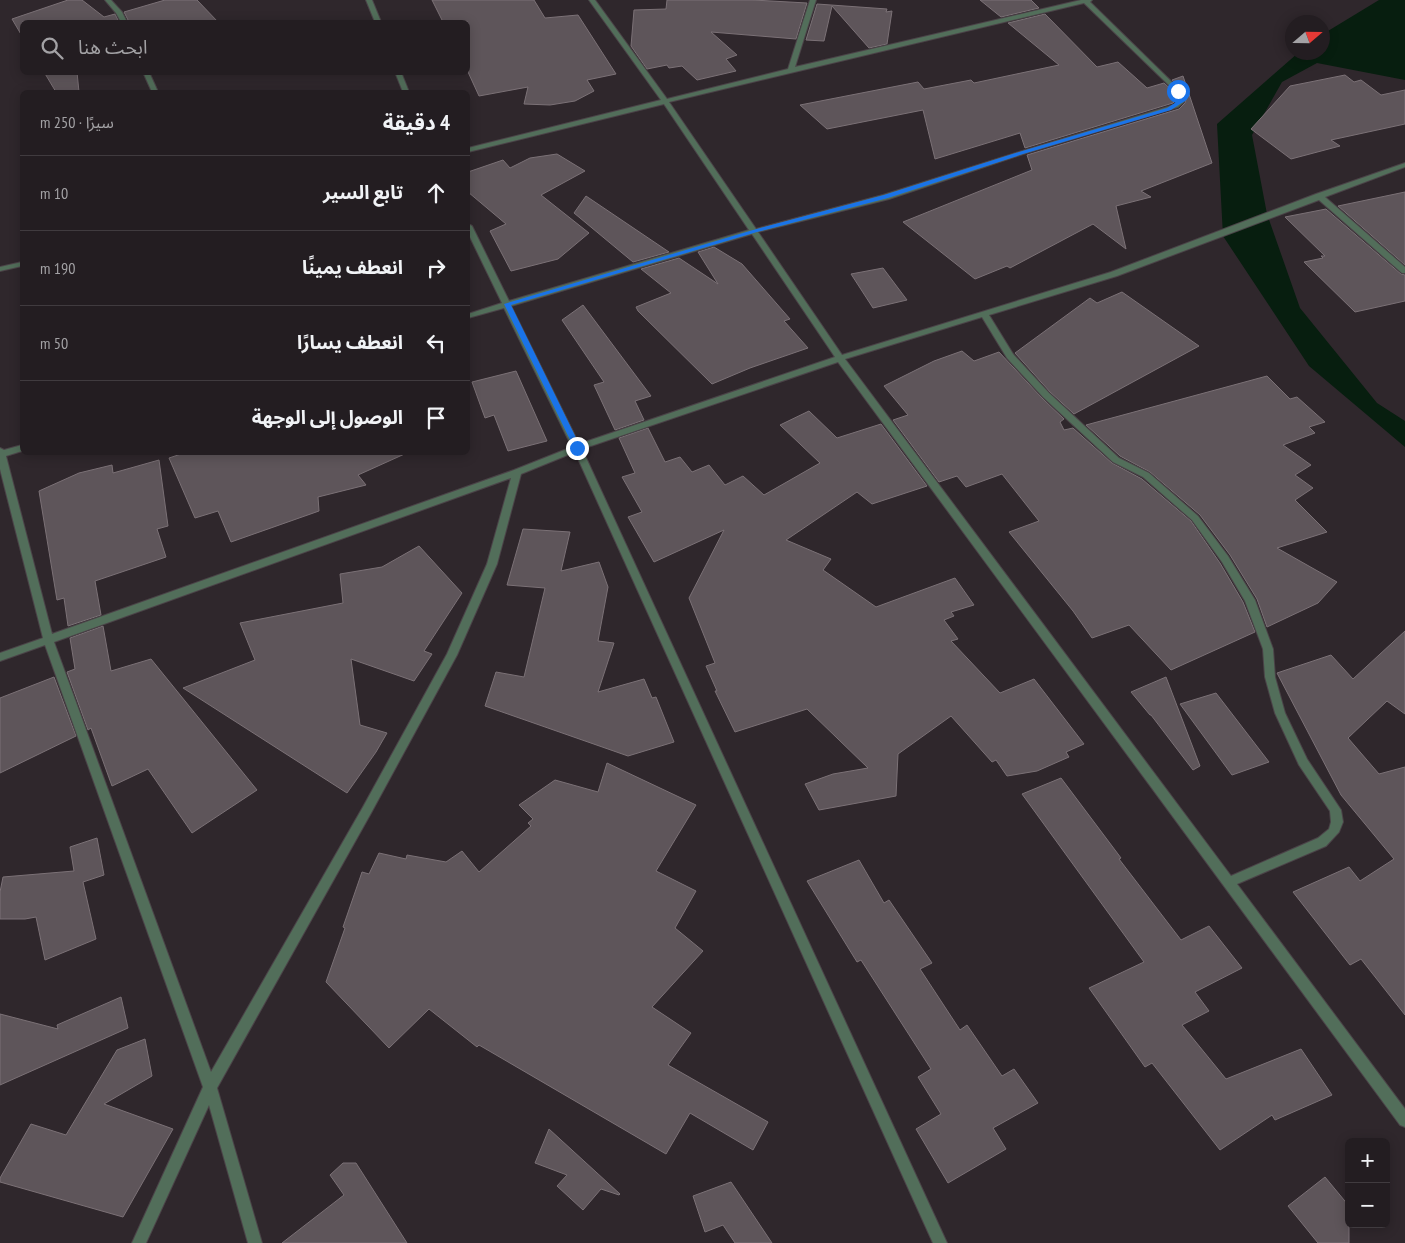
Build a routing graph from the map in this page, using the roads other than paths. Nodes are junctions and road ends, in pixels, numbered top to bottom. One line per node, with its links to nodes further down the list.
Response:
1 (108, 0): 6 (street)
2 (369, 0): 7 (street)
3 (592, 0): 13 (street)
4 (812, 0): 8 (street)
5 (1087, 0): 8 (street); 18 (street)
6 (123, 20)
7 (377, 20)
8 (791, 70): 13 (street)
9 (147, 75): 11 (street)
10 (399, 75): 12 (street)
11 (154, 90)
12 (405, 90)
13 (666, 102): 14 (street); 18 (street)
14 (470, 150)
15 (1405, 165): 16 (street)
16 (1319, 196): 21 (street); 24 (street)
17 (470, 230): 22 (street)
18 (755, 231): 22 (street); 25 (street)
19 (20, 264): 20 (street)
20 (0, 269)
21 (1405, 271)
22 (507, 304): 23 (street); 26 (street)
23 (470, 315)
24 (985, 315): 25 (street); 32 (street)
25 (840, 358): 26 (street); 32 (street)
26 (577, 448): 29 (street); 37 (street)
27 (20, 449): 28 (street)
28 (0, 454): 30 (street)
29 (517, 472): 30 (street); 33 (street)
30 (48, 638): 31 (street); 33 (street)
31 (0, 657)
32 (1229, 882): 34 (street)
33 (210, 1087): 35 (street); 36 (street)
34 (1405, 1120)
35 (139, 1243)
36 (255, 1243)
37 (940, 1243)

